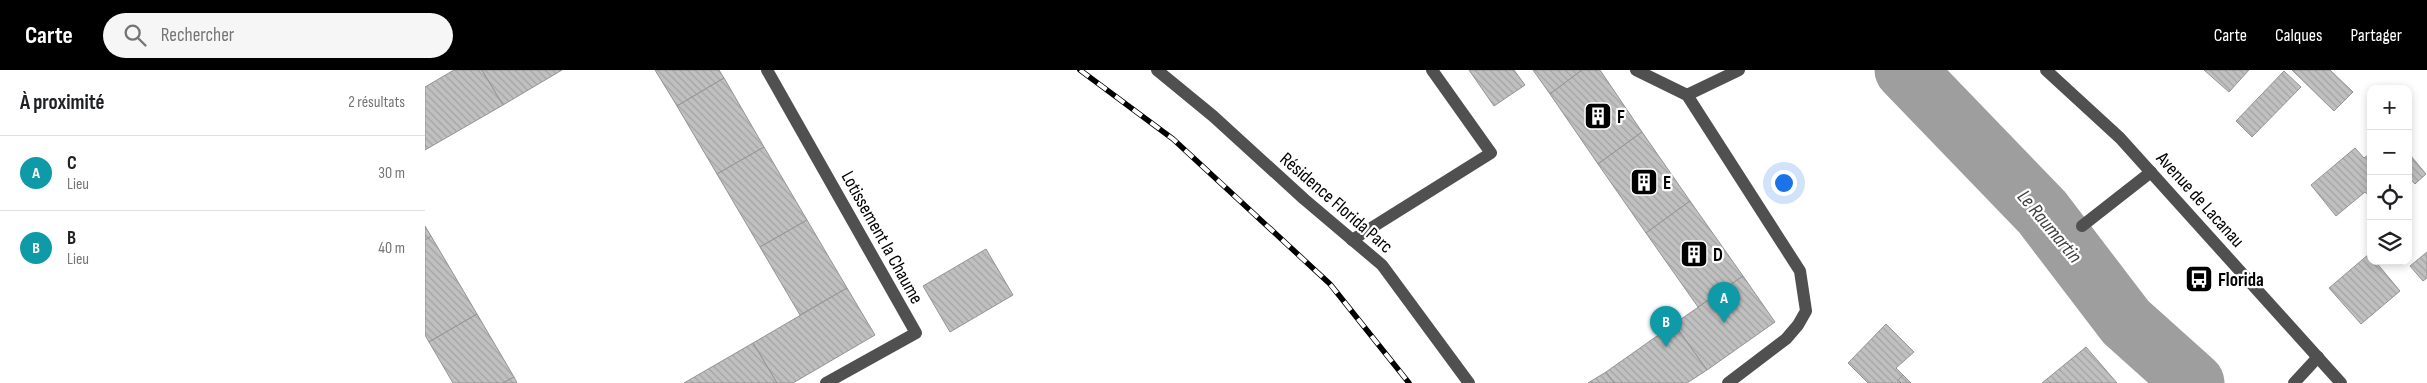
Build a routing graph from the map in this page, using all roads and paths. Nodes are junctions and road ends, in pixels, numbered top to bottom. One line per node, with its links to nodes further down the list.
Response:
1 (767, 70): 12 (street, Lotissement la Chaume)
2 (1157, 70): 10 (street, Résidence Florida Parc)
3 (1432, 70): 10 (street)
4 (1637, 70): 7 (street)
5 (1739, 70): 7 (street)
6 (2046, 70): 8 (street, Avenue de Lacanau)
7 (1687, 95): 14 (street)
8 (2151, 172): 9 (street); 11 (street, Avenue de Lacanau)
9 (2083, 226)
10 (1352, 240): 13 (street, Résidence Florida Parc)
11 (2318, 357): 15 (street); 16 (street, Avenue de Lacanau)
12 (826, 383)
13 (1469, 383)
14 (1728, 383)
15 (2294, 383)
16 (2341, 383)

